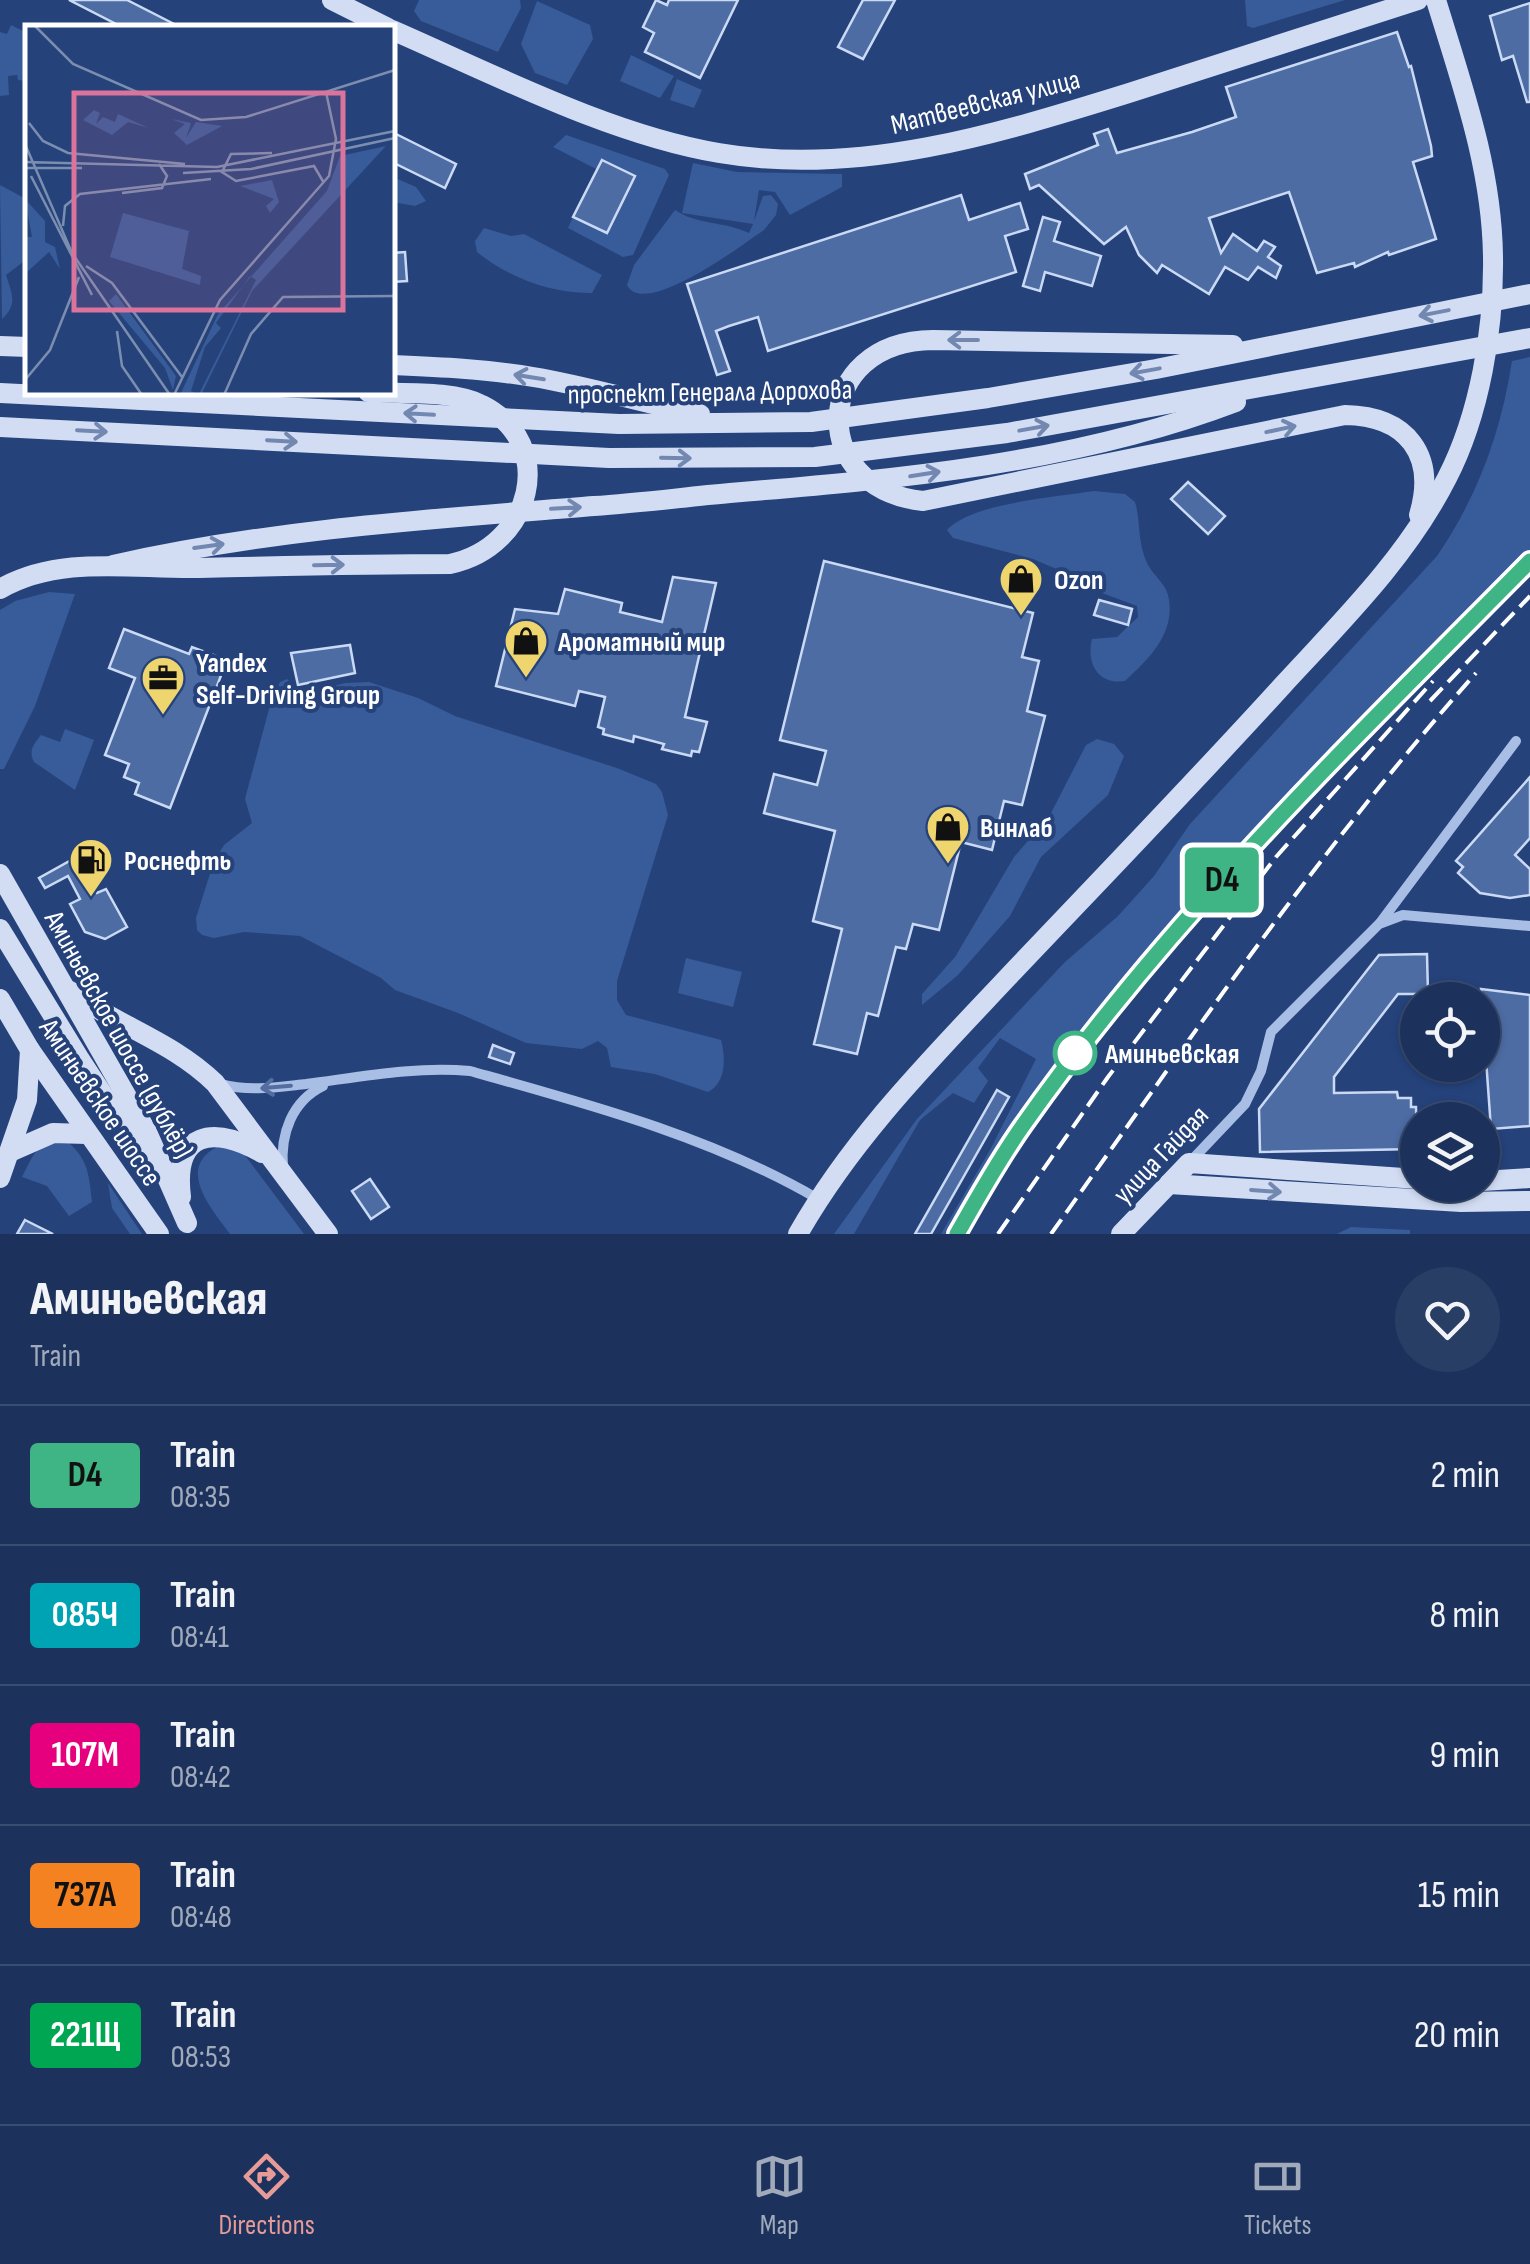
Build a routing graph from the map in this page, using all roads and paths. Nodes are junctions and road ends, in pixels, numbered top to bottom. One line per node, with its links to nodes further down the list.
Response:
1 (332, 0): 4 (main road, Матвеевская улица)
2 (1418, 0): 5 (main road, Матвеевская улица)
3 (1436, 0): 20 (main road)
4 (382, 25)
5 (395, 31)
6 (1530, 294): 8 (main road, проспект Генерала Дорохова, one-way to 8)
7 (1530, 338): 12 (main road)
8 (1274, 345): 18 (main road, проспект Генерала Дорохова, one-way to 18); 20 (main road, one-way to 20)
9 (0, 346): 10 (main road)
10 (25, 347)
11 (395, 365): 18 (main road, one-way to 11)
12 (1283, 385): 19 (main road, one-way to 12); 21 (main road, one-way to 12)
13 (25, 387): 14 (main road)
14 (0, 391): 15 (main road, проспект Генерала Дорохова, one-way to 14)
15 (25, 393)
16 (395, 394): 21 (main road, one-way to 16)
17 (65, 395): 18 (main road, проспект Генерала Дорохова, one-way to 17)
18 (762, 424)
19 (0, 427)
20 (1404, 548): 43 (main road)
21 (113, 565): 22 (main road)
22 (0, 589)
23 (1516, 742): 25 (street, улица Гайдая)
24 (0, 874): 28 (main road, Аминьевское шоссе (дублёр))
25 (1379, 924): 26 (street, улица Гайдая); 36 (street, улица Гайдая)
26 (1530, 926)
27 (0, 929): 45 (main road, Аминьевское шоссе)
28 (65, 986): 32 (main road); 45 (main road, Аминьевское шоссе (дублёр))
29 (0, 999): 30 (main road, Аминьевское шоссе)
30 (30, 1050): 33 (main road, Аминьевское шоссе); 34 (main road)
31 (338, 1080): 32 (street, one-way to 32); 37 (street); 43 (street)
32 (215, 1083): 35 (main road)
33 (87, 1134): 34 (main road); 46 (main road, Аминьевское шоссе)
34 (12, 1151): 39 (main road)
35 (270, 1157): 37 (main road); 45 (main road)
36 (1190, 1163): 38 (main road); 42 (main road, улица Гайдая)
37 (284, 1176): 47 (main road)
38 (1400, 1177)
39 (0, 1178)
40 (1530, 1178): 41 (main road)
41 (1500, 1180)
42 (1169, 1184): 44 (main road, one-way to 44); 49 (main road, улица Гайдая)
43 (818, 1199): 48 (main road)
44 (1530, 1201)
45 (191, 1228)
46 (159, 1234)
47 (328, 1234)
48 (798, 1234)
49 (1121, 1234)

